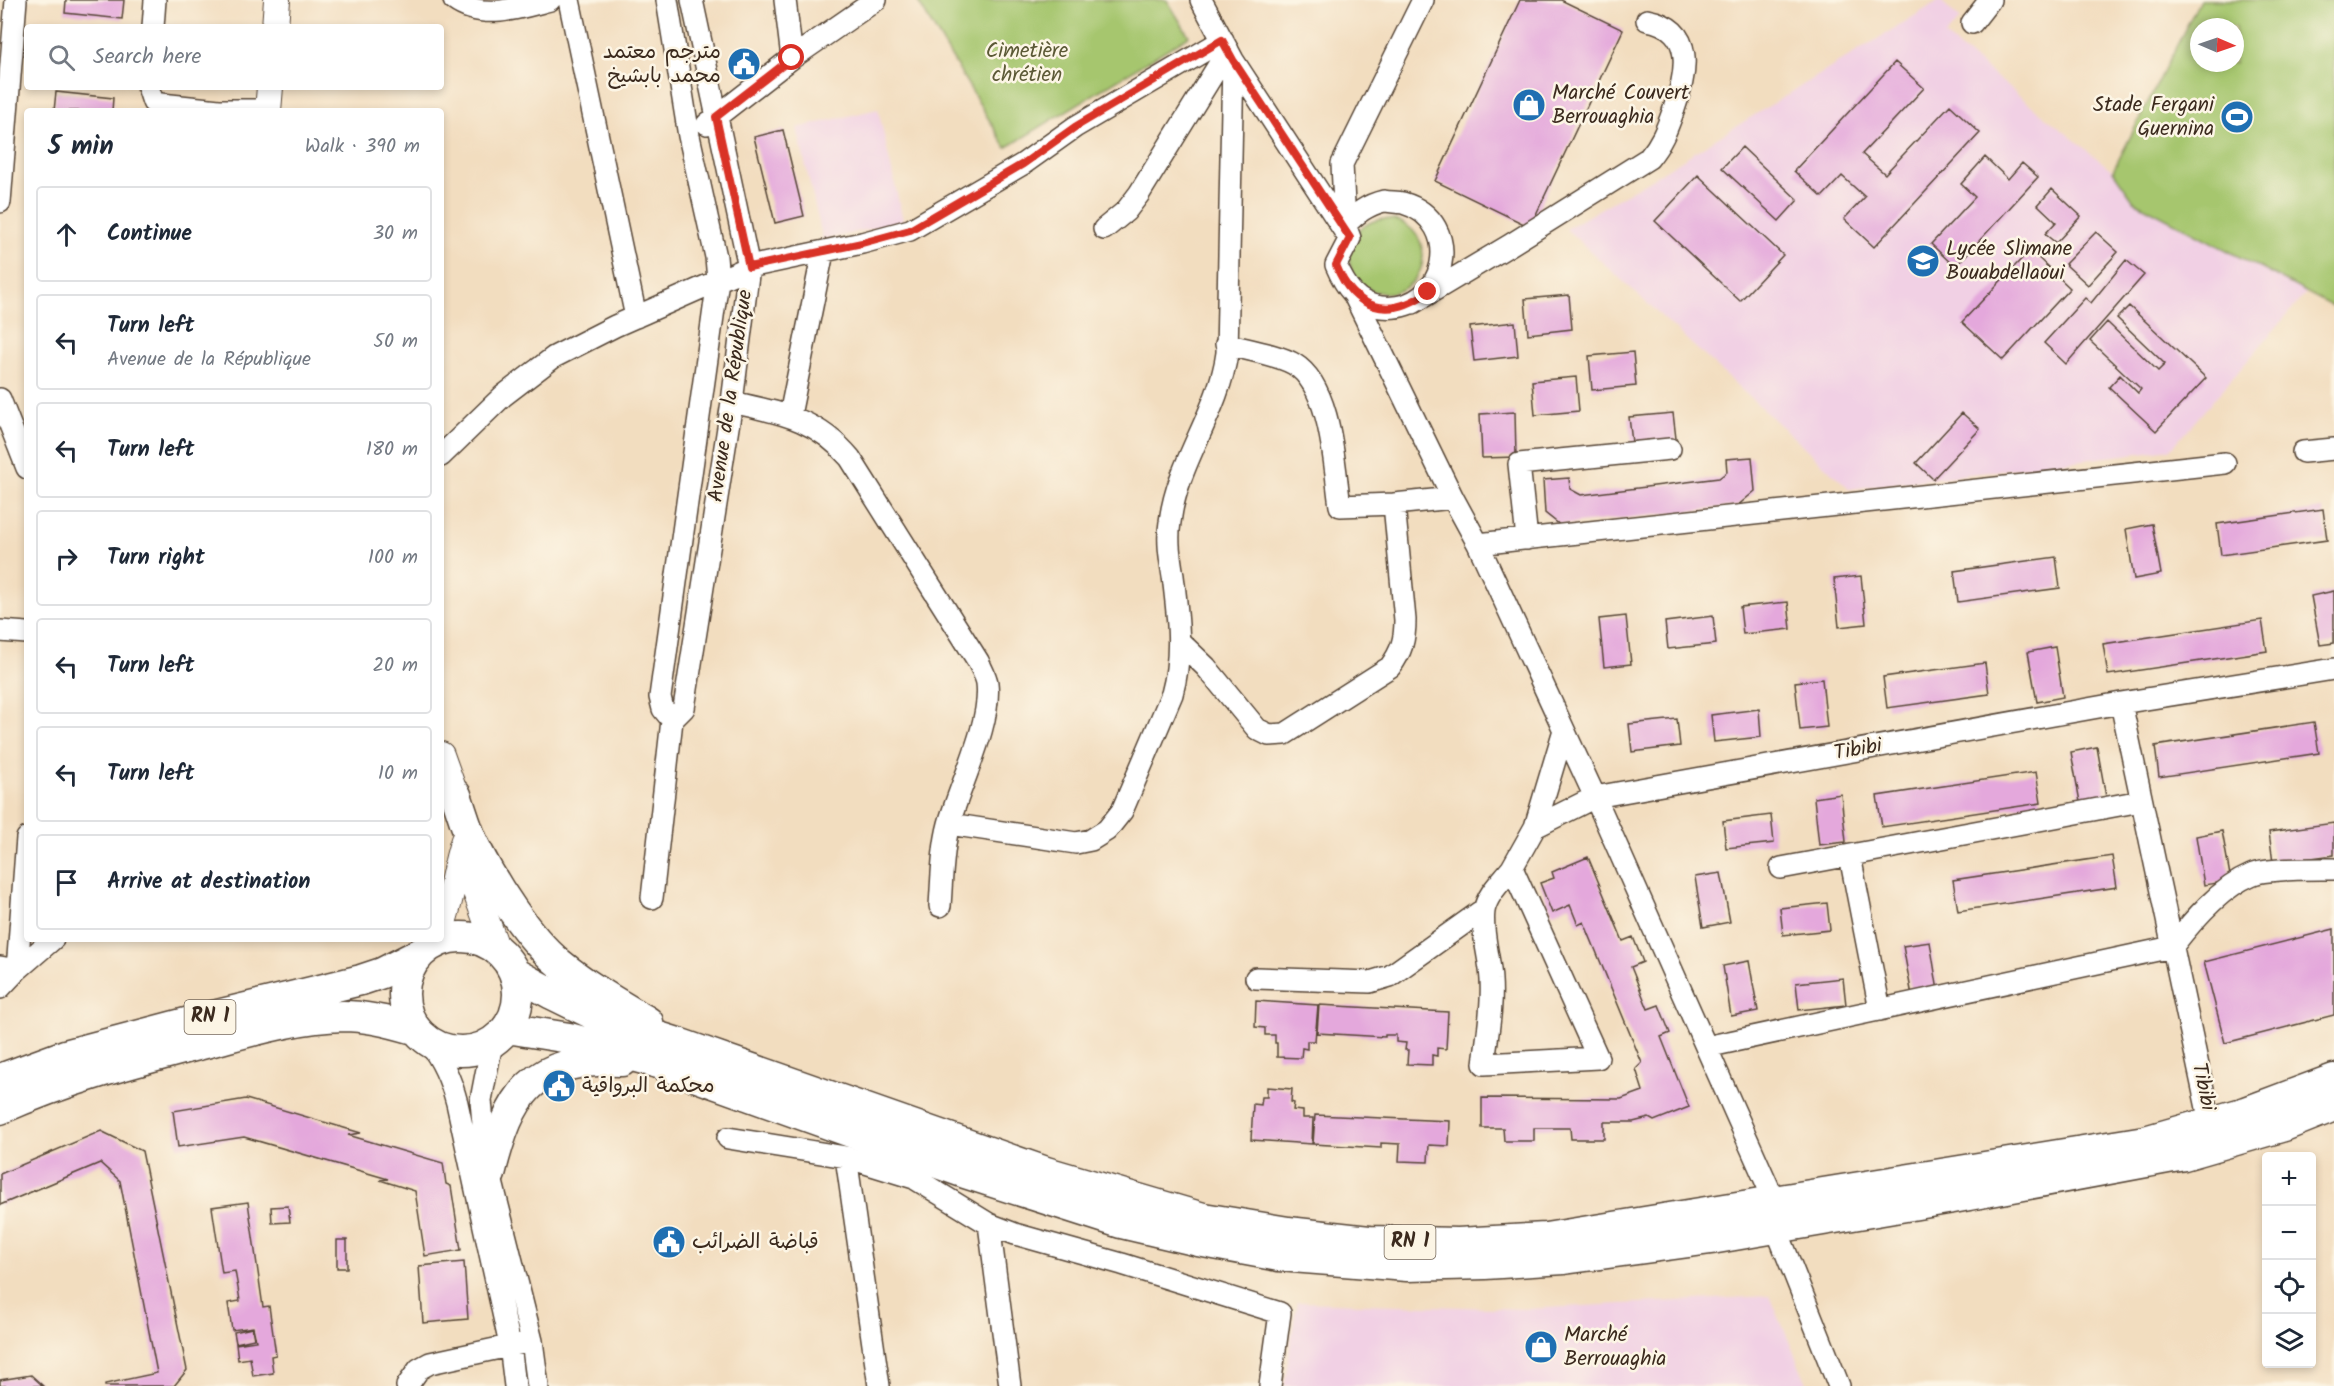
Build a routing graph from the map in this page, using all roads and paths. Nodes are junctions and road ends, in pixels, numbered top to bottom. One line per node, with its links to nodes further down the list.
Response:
1 (16, 0): 28 (street)
2 (155, 0): 16 (street)
3 (277, 0): 17 (main road)
4 (454, 0): 5 (street)
5 (550, 0)
6 (569, 0): 36 (street)
7 (667, 0): 25 (street, Avenue de la République)
8 (692, 0): 24 (street, Avenue de la République)
9 (784, 0): 19 (street)
10 (876, 0): 19 (street)
11 (1201, 0): 18 (street)
12 (1423, 0): 26 (street)
13 (1990, 0): 15 (street)
14 (1647, 20): 35 (street)
15 (1972, 23)
16 (153, 24)
17 (275, 24)
18 (1228, 50): 27 (street); 29 (street); 31 (street); 37 (street)
19 (792, 58): 24 (street)
20 (149, 90): 22 (street)
21 (269, 103): 23 (street)
22 (202, 108)
23 (233, 108)
24 (716, 117): 25 (street); 32 (street, Avenue de la République)
25 (689, 136): 33 (street, Avenue de la République)
26 (1342, 164): 27 (street); 30 (street)
27 (1314, 183): 30 (street)
28 (0, 202)
29 (1104, 229)
30 (1347, 232): 34 (street); 35 (street)
31 (822, 252): 32 (street); 40 (street)
32 (749, 267): 33 (street); 39 (street, Avenue de la République)
33 (718, 280): 36 (street); 56 (street, Avenue de la République)
34 (1355, 297): 35 (street); 47 (street)
35 (1413, 303)
36 (636, 317): 44 (street)
37 (1226, 344): 48 (street); 53 (street)
38 (0, 399): 45 (street)
39 (732, 402): 40 (street); 56 (street, Avenue de la République)
40 (790, 415): 62 (street)
41 (1670, 448): 49 (street)
42 (2334, 449): 43 (street)
43 (2302, 452)
44 (444, 453)
45 (24, 460)
46 (2225, 463): 49 (street)
47 (1453, 498): 48 (street); 50 (street)
48 (1394, 504): 53 (street)
49 (1527, 539): 50 (street)
50 (1478, 544): 57 (street)
51 (0, 631): 52 (street)
52 (24, 633)
53 (1180, 642): 62 (street)
54 (2334, 669): 55 (street, Tibibi)
55 (2121, 703): 60 (street, Tibibi); 61 (street, Tibibi)
56 (672, 720): 70 (street, Avenue de la République)
57 (1564, 730): 60 (street); 63 (street)
58 (444, 763): 59 (main road)
59 (456, 795): 64 (main road); 87 (highway)
60 (1595, 798): 63 (street, Tibibi); 86 (street)
61 (2141, 801): 65 (street); 78 (street, Tibibi)
62 (949, 824): 71 (street)
63 (1535, 827): 67 (street)
64 (467, 828): 73 (main road); 79 (main road)
65 (1850, 856): 68 (street); 83 (street)
66 (24, 860): 80 (street)
67 (1512, 868): 72 (street); 72 (street)
68 (1781, 868)
69 (2334, 869): 78 (street)
70 (652, 898)
71 (940, 906)
72 (1484, 909): 81 (street)
73 (444, 915)
74 (444, 938): 79 (highway, RN 1)
75 (48, 942): 80 (street)
76 (430, 942): 88 (highway, RN 1)
77 (431, 942): 85 (highway)
78 (2172, 947): 83 (street); 92 (street, Tibibi)
79 (506, 961): 84 (highway); 87 (highway, RN 1)
80 (9, 968): 82 (street)
81 (1256, 978)
82 (0, 988)
83 (1880, 1010): 86 (street)
84 (500, 1035): 85 (highway, RN 1); 87 (highway, RN 1); 95 (street)
85 (422, 1036): 91 (highway, RN 1); 99 (street)
86 (1706, 1047): 96 (street)
87 (668, 1053): 95 (highway, RN 1); 96 (highway, RN 1)
88 (0, 1079)
89 (2334, 1079): 92 (highway, RN 1)
90 (2334, 1106): 96 (highway, RN 1)
91 (0, 1109)
92 (2210, 1122): 96 (highway, RN 1)
93 (728, 1138): 94 (street)
94 (846, 1157): 97 (street); 103 (street)
95 (490, 1174): 98 (street)
96 (1775, 1215): 106 (street)
97 (989, 1224): 104 (street); 105 (street)
98 (532, 1341): 99 (street); 102 (street)
99 (510, 1345): 100 (street); 101 (street)
100 (407, 1386)
101 (515, 1386)
102 (538, 1386)
103 (879, 1386)
104 (1010, 1386)
105 (1270, 1386)
106 (1839, 1386)

